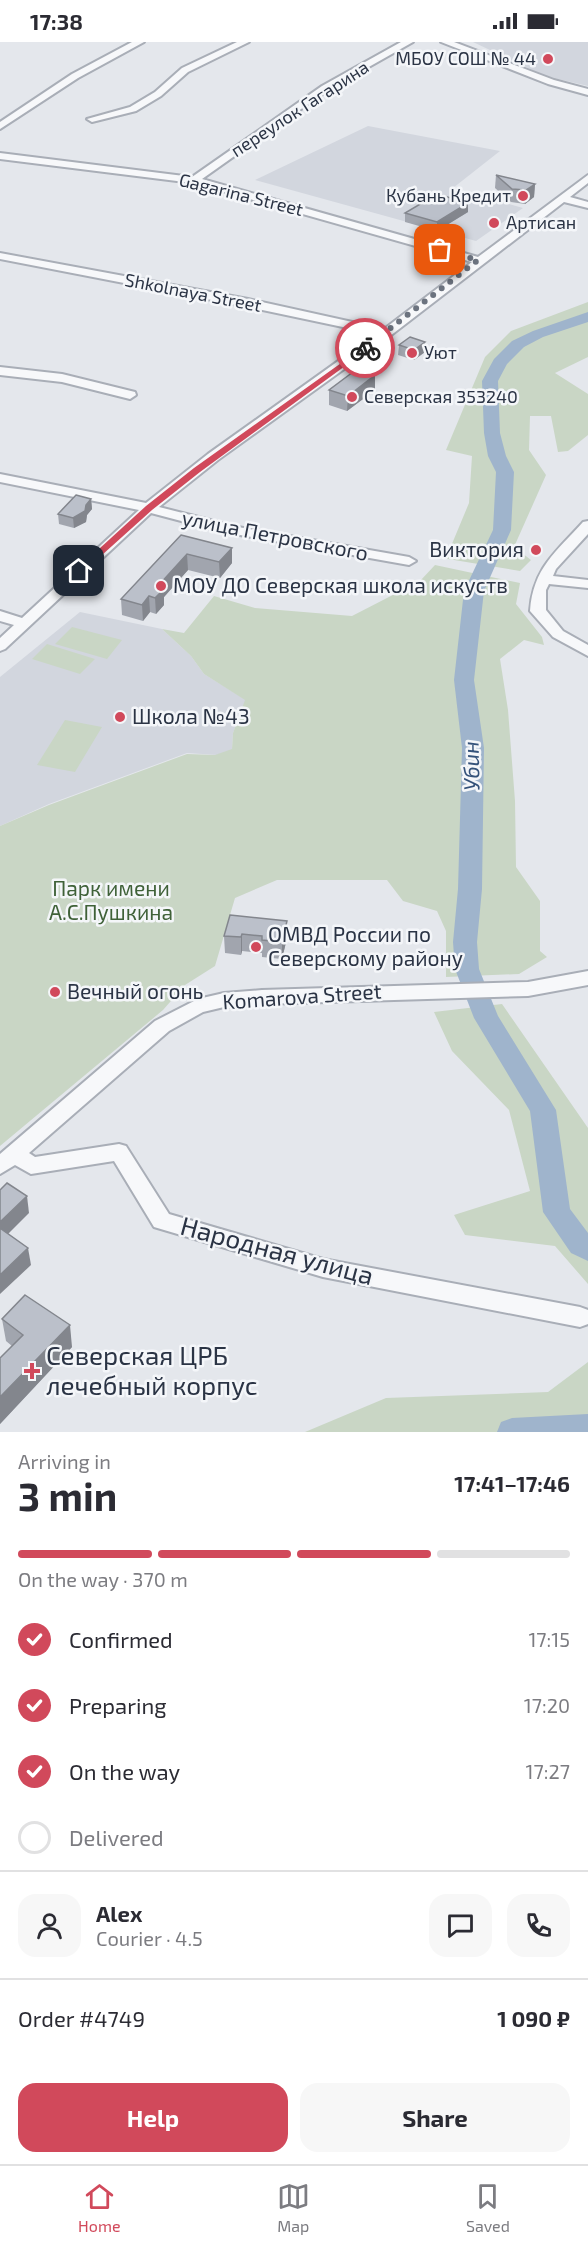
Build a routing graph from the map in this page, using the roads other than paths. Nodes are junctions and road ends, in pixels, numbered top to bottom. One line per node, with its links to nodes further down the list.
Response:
1 (140, 42): 7 (street)
2 (244, 42): 6 (street)
3 (408, 42): 10 (street, переулок Гагарина)
4 (446, 42): 5 (street)
5 (588, 92)
6 (92, 119)
7 (0, 126)
8 (0, 156): 10 (street, Gagarina Street)
9 (588, 178): 11 (street)
10 (194, 180): 14 (street, Gagarina Street)
11 (562, 198): 12 (street); 14 (street)
12 (588, 205)
13 (0, 256): 15 (street, Shkolnaya Street)
14 (478, 260): 15 (street)
15 (386, 333): 19 (street)
16 (0, 371): 17 (street)
17 (130, 395)
18 (0, 478): 19 (street, улица Петровского)
19 (149, 508): 21 (street, улица Петровского); 25 (street)
20 (584, 533): 22 (street)
21 (409, 561)
22 (544, 579): 23 (street); 27 (street)
23 (588, 584)
24 (0, 616): 25 (street)
25 (24, 623): 26 (street)
26 (0, 646)
27 (588, 651)
28 (588, 978): 29 (street, Komarova Street)
29 (8, 1160): 30 (street, Народная улица)
30 (580, 1317)

